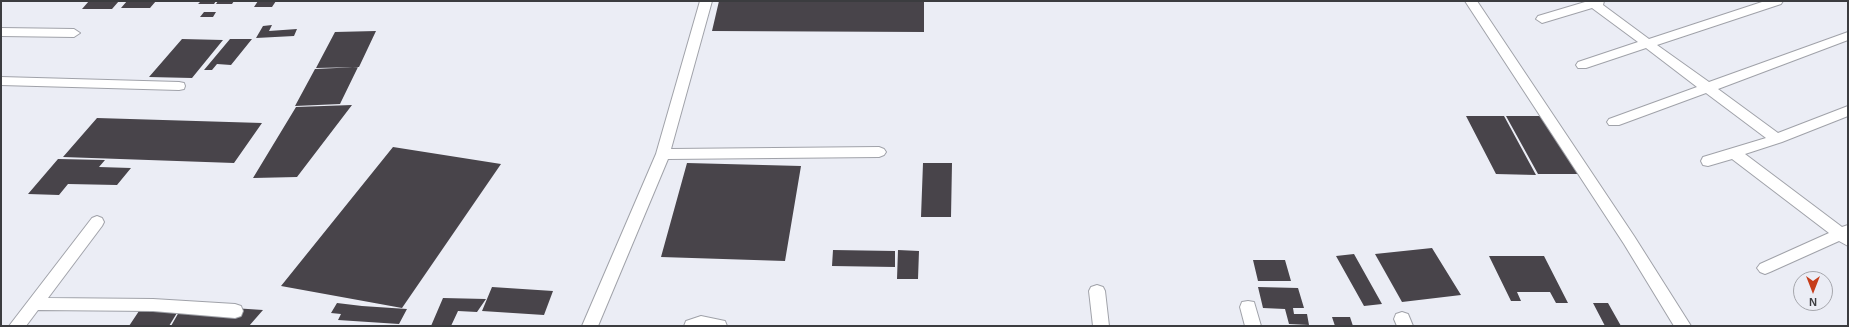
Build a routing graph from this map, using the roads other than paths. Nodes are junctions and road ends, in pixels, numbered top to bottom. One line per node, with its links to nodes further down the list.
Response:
1 (706, 1): 19 (street)
2 (1472, 1): 34 (street)
3 (1777, 1): 9 (street)
4 (1595, 2): 5 (street); 9 (street)
5 (1542, 18)
6 (1, 32): 7 (street)
7 (74, 33)
8 (1848, 36): 13 (street)
9 (1647, 44): 10 (street); 13 (street)
10 (1582, 65)
11 (1, 81): 12 (street)
12 (179, 86)
13 (1709, 88): 15 (street); 16 (street)
14 (1848, 111): 16 (street)
15 (1614, 122)
16 (1777, 139): 18 (street)
17 (879, 152): 19 (street)
18 (1734, 153): 20 (street); 22 (street)
19 (663, 154): 29 (street)
20 (1708, 161)
21 (97, 222): 25 (street)
22 (1846, 235): 23 (street)
23 (1765, 268)
24 (1097, 291): 32 (street)
25 (34, 304): 27 (street); 28 (street)
26 (1248, 307): 33 (street)
27 (235, 311)
28 (17, 326)
29 (590, 326)
30 (692, 326): 31 (street)
31 (719, 326)
32 (1101, 326)
33 (1253, 326)
34 (1683, 326)

